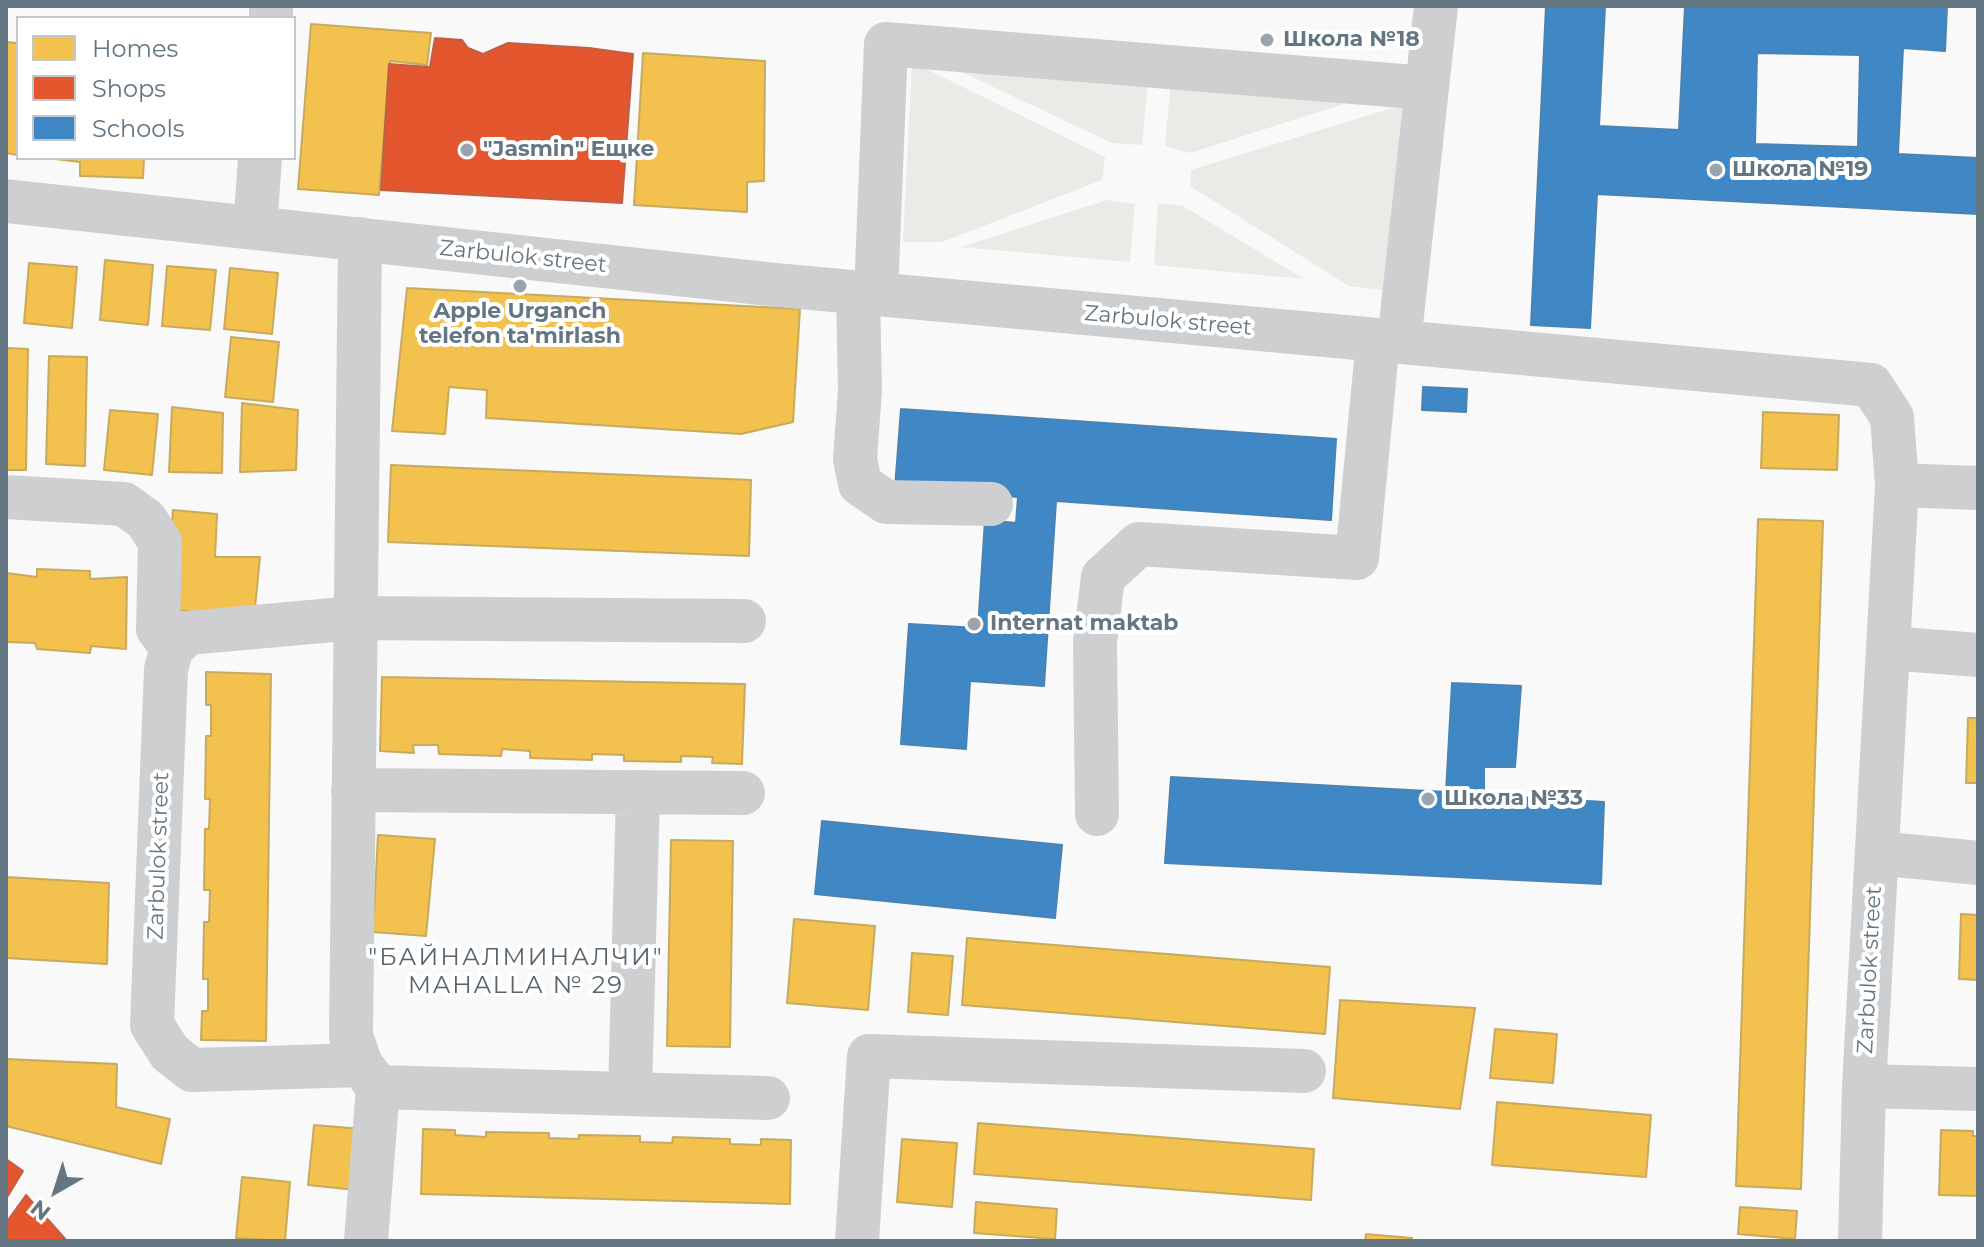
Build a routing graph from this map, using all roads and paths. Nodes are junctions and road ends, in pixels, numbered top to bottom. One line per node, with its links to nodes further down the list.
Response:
1 (1436, 6): 2 (street)
2 (1427, 88): 7 (street); 8 (street)
3 (260, 160): 5 (street)
4 (6, 201): 5 (street, Zarbulok street)
5 (255, 228): 6 (street, Zarbulok street)
6 (360, 239): 7 (street, Zarbulok street); 13 (street)
7 (867, 293): 8 (street, Zarbulok street); 12 (street)
8 (1388, 341): 9 (street, Zarbulok street); 21 (street)
9 (1897, 485): 10 (street); 16 (street, Zarbulok street)
10 (1978, 488)
11 (6, 497): 15 (street)
12 (991, 504)
13 (355, 618): 14 (street); 15 (street); 18 (street)
14 (744, 621)
15 (172, 648): 25 (street, Zarbulok street)
16 (1888, 648): 17 (street); 22 (street, Zarbulok street)
17 (1978, 655)
18 (353, 790): 19 (street); 25 (street)
19 (638, 792): 20 (street); 28 (street)
20 (743, 793)
21 (1097, 814)
22 (1877, 853): 23 (street, Zarbulok street); 26 (street, Zarbulok street)
23 (1978, 863)
24 (1304, 1071): 31 (street)
25 (370, 1076): 28 (street); 30 (street)
26 (1864, 1086): 27 (street, Zarbulok street); 32 (street, Zarbulok street)
27 (1978, 1089)
28 (630, 1094): 29 (street)
29 (768, 1098)
30 (366, 1241)
31 (857, 1241)
32 (1860, 1241)

